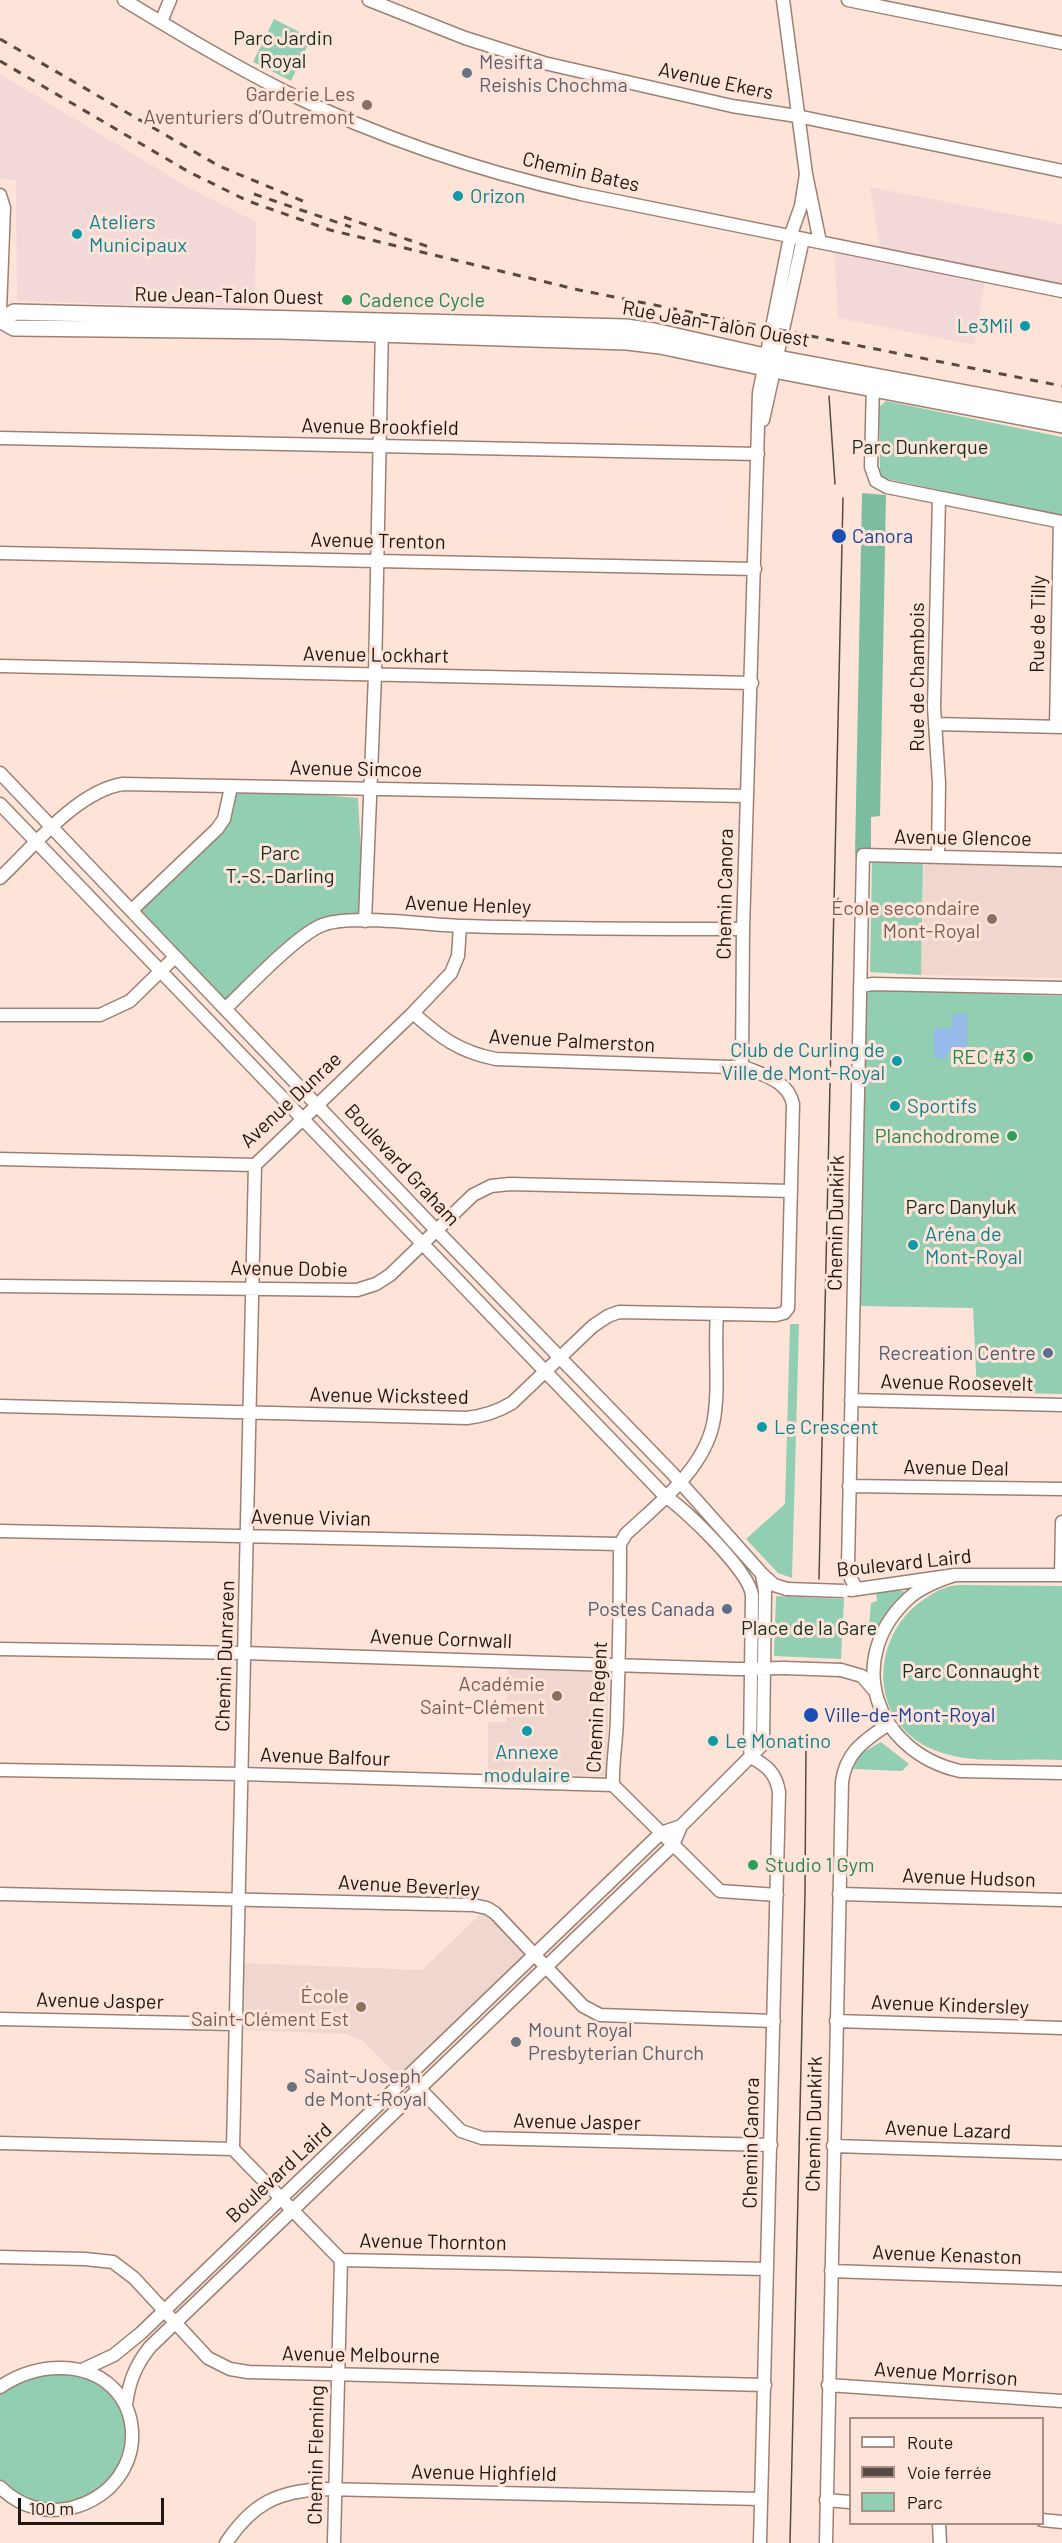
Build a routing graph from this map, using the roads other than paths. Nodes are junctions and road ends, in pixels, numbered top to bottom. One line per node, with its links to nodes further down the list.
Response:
1 (124, 0): 6 (street, Chemin Bates)
2 (170, 0): 6 (street)
3 (369, 0): 8 (street, Avenue Ekers)
4 (783, 0): 8 (street)
5 (848, 0): 7 (street)
6 (160, 22): 12 (street, Chemin Bates)
7 (1062, 43)
8 (797, 116): 9 (street, Avenue Ekers); 10 (street)
9 (1062, 171)
10 (806, 174): 12 (street, Chemin Canora); 13 (street)
11 (0, 196): 15 (street)
12 (796, 238): 13 (street, Chemin Bates); 18 (street, Chemin Canora)
13 (820, 242): 14 (street, Chemin Bates)
14 (1062, 291)
15 (0, 311)
16 (0, 320): 17 (main road, Rue Jean-Talon Ouest)
17 (382, 327): 18 (main road, Rue Jean-Talon Ouest); 23 (street)
18 (770, 363): 19 (main road, Rue Jean-Talon Ouest); 24 (street, Chemin Canora)
19 (873, 382): 20 (main road, Rue Jean-Talon Ouest); 21 (main road, Rue Jean-Talon Ouest); 25 (street)
20 (1062, 411)
21 (1062, 424)
22 (0, 438): 23 (street, Avenue Brookfield)
23 (380, 446): 24 (street, Avenue Brookfield); 28 (street)
24 (758, 454): 29 (street, Chemin Canora)
25 (939, 498): 26 (street); 33 (street, Rue de Chambois)
26 (1061, 522): 34 (street, Rue de Tilly)
27 (0, 553): 28 (street, Avenue Trenton)
28 (378, 560): 29 (street, Avenue Trenton); 31 (street)
29 (755, 569): 32 (street, Chemin Canora)
30 (0, 666): 31 (street, Avenue Lockhart)
31 (375, 675): 32 (street, Avenue Lockhart); 37 (street)
32 (752, 683): 38 (street, Chemin Canora)
33 (935, 724): 34 (street); 43 (street, Rue de Chambois)
34 (1059, 727)
35 (0, 773): 40 (street, Boulevard Graham)
36 (231, 787): 37 (street, Avenue Simcoe); 40 (street, Avenue Simcoe); 46 (street)
37 (372, 790): 38 (street, Avenue Simcoe); 47 (street)
38 (746, 796): 49 (street, Chemin Canora)
39 (0, 804): 41 (street, Boulevard Graham)
40 (53, 828): 41 (street, Avenue Simcoe); 46 (street, Boulevard Graham)
41 (37, 842): 45 (street, Avenue Simcoe); 51 (street, Boulevard Graham)
42 (863, 855): 43 (street, Avenue Glencoe); 52 (street, Chemin Dunkirk)
43 (938, 857): 44 (street, Avenue Glencoe)
44 (1062, 860)
45 (0, 878)
46 (132, 910): 50 (street, Boulevard Graham)
47 (365, 921): 48 (street, Avenue Henley); 54 (street, Avenue Henley)
48 (460, 926): 49 (street, Avenue Henley); 55 (street, Avenue Dunrae)
49 (743, 929): 57 (street, Chemin Canora)
50 (175, 957): 51 (street); 54 (street, Boulevard Graham)
51 (161, 970): 56 (street); 59 (street, Boulevard Graham)
52 (860, 986): 53 (street); 70 (street, Chemin Dunkirk)
53 (1062, 988)
54 (225, 1009): 58 (street, Boulevard Graham)
55 (412, 1013): 57 (street, Avenue Palmerston); 58 (street, Avenue Dunrae)
56 (0, 1015)
57 (742, 1066): 62 (street)
58 (318, 1105): 59 (street, Avenue Dunrae); 63 (street, Boulevard Graham)
59 (303, 1119): 61 (street, Avenue Dunrae); 64 (street, Boulevard Graham)
60 (0, 1159): 61 (street, Avenue Dunrae)
61 (255, 1164): 66 (street, Chemin Dunraven)
62 (791, 1191): 63 (street, Avenue Dobie); 67 (street, Avenue Wicksteed)
63 (436, 1230): 64 (street, Avenue Dobie); 68 (street, Boulevard Graham)
64 (423, 1243): 66 (street, Avenue Dobie); 69 (street, Boulevard Graham)
65 (0, 1286): 66 (street, Avenue Dobie)
66 (252, 1288): 73 (street, Chemin Dunraven)
67 (717, 1314): 68 (street, Avenue Wicksteed); 74 (street)
68 (559, 1358): 69 (street, Avenue Wicksteed); 74 (street, Boulevard Graham)
69 (546, 1370): 73 (street, Avenue Wicksteed); 77 (street, Boulevard Graham)
70 (851, 1400): 71 (street, Avenue Roosevelt); 75 (street, Chemin Dunkirk)
71 (1062, 1405)
72 (0, 1406): 73 (street, Avenue Wicksteed)
73 (249, 1412): 80 (street, Chemin Dunraven)
74 (679, 1482): 77 (street); 82 (street, Boulevard Graham)
75 (849, 1485): 76 (street, Avenue Deal); 86 (street, Chemin Dunkirk)
76 (1062, 1489)
77 (665, 1496): 81 (street); 88 (street, Boulevard Graham)
78 (1062, 1522): 84 (street)
79 (0, 1532): 80 (street, Avenue Vivian)
80 (247, 1536): 81 (street, Avenue Vivian); 90 (street, Chemin Dunraven)
81 (620, 1544): 91 (street, Chemin Regent)
82 (762, 1574): 85 (street, Boulevard Laird); 87 (street)
83 (955, 1575): 84 (street, Boulevard Laird); 86 (street, Boulevard Laird); 93 (street)
84 (1061, 1575)
85 (787, 1589): 86 (street, Boulevard Laird, bridge); 87 (street, Boulevard Laird)
86 (850, 1590)
87 (765, 1592): 88 (street, Boulevard Laird); 92 (street)
88 (752, 1595): 92 (street)
89 (0, 1649): 90 (street, Avenue Cornwall)
90 (244, 1653): 91 (street, Avenue Cornwall); 98 (street, Chemin Dunraven)
91 (619, 1664): 92 (street, Avenue Cornwall); 99 (street, Chemin Regent)
92 (757, 1667): 93 (street, Avenue Cornwall, bridge); 95 (street)
93 (873, 1689): 94 (street)
94 (887, 1725): 97 (street); 105 (street, Chemin Dunkirk)
95 (751, 1757): 100 (street, Boulevard Laird); 104 (street, Chemin Canora)
96 (0, 1770): 98 (street, Avenue Balfour)
97 (1062, 1773)
98 (241, 1774): 99 (street, Avenue Balfour); 106 (street, Chemin Dunraven)
99 (613, 1785): 101 (street, Chemin Regent)
100 (681, 1826): 101 (street, Boulevard Laird); 102 (street, Boulevard Laird)
101 (661, 1833): 102 (street, Chemin Regent); 108 (street, Boulevard Laird)
102 (673, 1845): 104 (street, Chemin Regent); 109 (street, Boulevard Laird)
103 (0, 1894): 106 (street, Avenue Beverley)
104 (777, 1894): 111 (street, Chemin Canora)
105 (839, 1894): 107 (street, Avenue Hudson); 112 (street, Chemin Dunkirk)
106 (238, 1899): 108 (street, Avenue Beverley); 113 (street, Chemin Dunraven)
107 (1062, 1900)
108 (536, 1954): 109 (street, Avenue Beverley); 115 (street, Boulevard Laird)
109 (547, 1967): 111 (street, Avenue Beverley); 116 (street, Boulevard Laird)
110 (0, 2019): 113 (street, Avenue Jasper)
111 (774, 2020): 118 (street, Chemin Canora)
112 (836, 2021): 114 (street, Avenue Kindersley); 119 (street, Chemin Dunkirk)
113 (235, 2024): 120 (street, Chemin Dunraven)
114 (1062, 2028)
115 (407, 2076): 116 (street, Avenue Jasper); 122 (street, Boulevard Laird)
116 (420, 2089): 118 (street, Avenue Jasper); 123 (street, Boulevard Laird)
117 (0, 2143): 120 (street)
118 (771, 2145): 126 (street, Chemin Canora)
119 (833, 2146): 121 (street, Avenue Lazard); 127 (street, Chemin Dunkirk)
120 (233, 2149): 122 (street, Avenue Thornton)
121 (1062, 2153)
122 (281, 2198): 123 (street, Avenue Thornton); 129 (street, Boulevard Laird)
123 (293, 2210): 125 (street, Avenue Thornton); 130 (street, Boulevard Laird)
124 (0, 2257): 129 (street, Avenue Melbourne)
125 (341, 2260): 126 (street, Avenue Thornton); 132 (street, Chemin Fleming)
126 (767, 2269): 133 (street, Chemin Canora)
127 (831, 2271): 128 (street, Avenue Kenaston); 134 (street, Chemin Dunkirk)
128 (1062, 2279)
129 (163, 2309): 130 (street, Avenue Melbourne); 131 (street, Boulevard Laird)
130 (175, 2323): 132 (street, Avenue Melbourne); 137 (street, Boulevard Laird)
131 (82, 2370): 135 (street, Boulevard Laird); 137 (street, Boulevard Laird)
132 (338, 2374): 133 (street, Avenue Melbourne); 139 (street, Chemin Fleming)
133 (765, 2385): 141 (street, Chemin Canora)
134 (828, 2385): 136 (street, Avenue Morrison); 142 (street, Chemin Dunkirk)
135 (0, 2387)
136 (1062, 2401)
137 (126, 2405): 140 (street, Boulevard Laird)
138 (0, 2487): 140 (street, Boulevard Laird)
139 (335, 2489): 141 (street, Avenue Highfield); 147 (street, Avenue Highfield); 148 (street, Chemin Fleming)
140 (6, 2499)
141 (761, 2499): 149 (street, Chemin Canora)
142 (826, 2500): 143 (street); 150 (street, Chemin Dunkirk)
143 (849, 2502)
144 (1044, 2520): 145 (street)
145 (1062, 2522)
146 (939, 2525): 151 (street)
147 (226, 2543)
148 (334, 2543)
149 (760, 2543)
150 (826, 2543)
151 (940, 2543)

